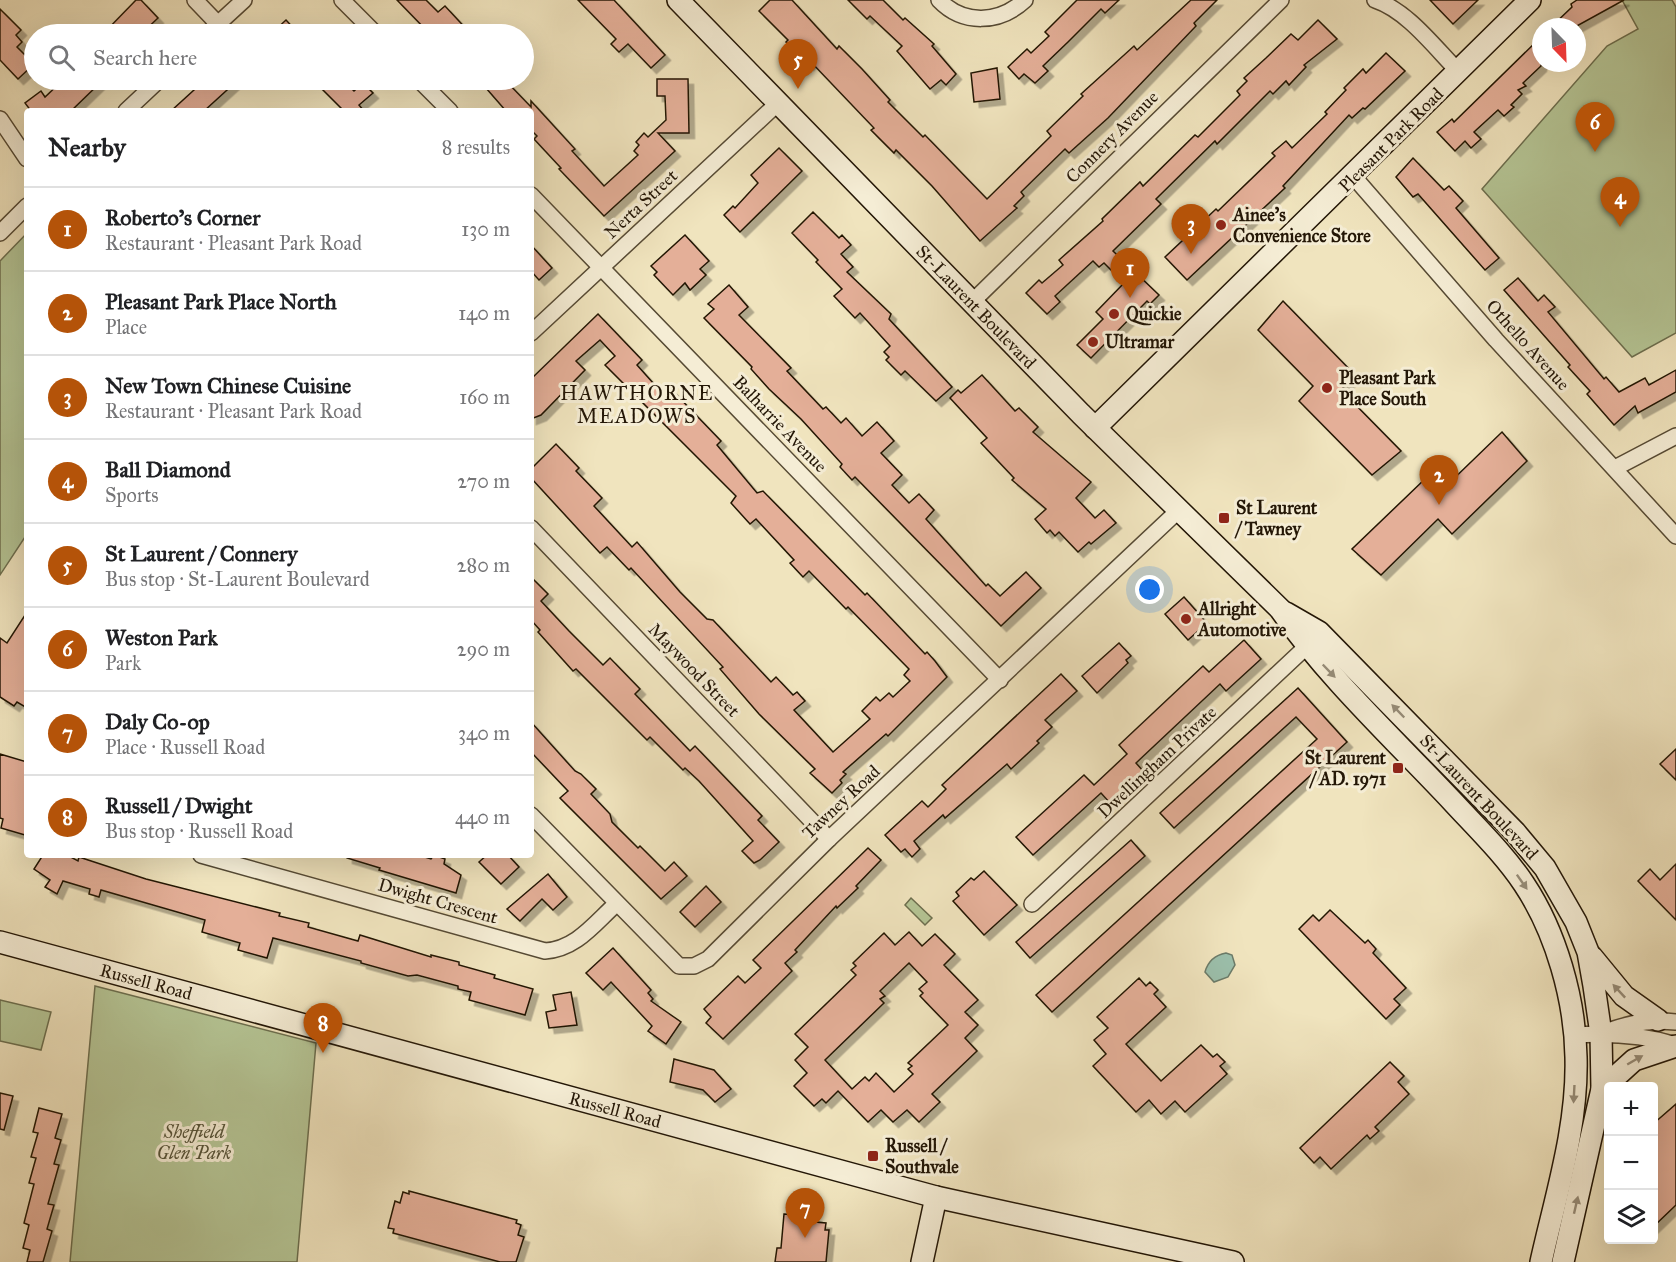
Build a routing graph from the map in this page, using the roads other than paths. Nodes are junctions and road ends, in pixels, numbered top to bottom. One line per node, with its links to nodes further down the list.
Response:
1 (195, 0): 10 (street)
2 (244, 0): 11 (street)
3 (342, 0): 12 (street)
4 (678, 0): 16 (street, St-Laurent Boulevard)
5 (939, 0): 6 (street)
6 (1025, 0)
7 (1281, 0): 26 (street, Connery Avenue)
8 (1375, 0): 13 (street)
9 (1530, 0): 13 (street, Pleasant Park Road)
10 (209, 24)
11 (218, 24)
12 (366, 24)
13 (1458, 72): 21 (street, Pleasant Park Road)
14 (148, 90): 17 (street)
15 (429, 90): 18 (street)
16 (778, 103): 25 (street, Nerta Street); 26 (street, St-Laurent Boulevard)
17 (129, 108)
18 (447, 108)
19 (0, 119): 20 (street)
20 (24, 155)
21 (1354, 177): 28 (street, Pleasant Park Road); 30 (street, Othello Avenue)
22 (534, 198): 25 (street, Balharrie Avenue)
23 (24, 209): 24 (street)
24 (0, 232)
25 (602, 268): 27 (street, Nerta Street); 36 (street, Balharrie Avenue)
26 (971, 303): 28 (street, St-Laurent Boulevard)
27 (534, 330)
28 (1095, 428): 31 (street, St-Laurent Boulevard)
29 (1676, 436): 30 (street)
30 (1615, 468): 33 (street, Othello Avenue)
31 (1179, 510): 34 (street, St-Laurent Boulevard); 36 (street, Tawney Road)
32 (534, 531): 40 (street, Maywood Street)
33 (1676, 536)
34 (1280, 609): 35 (street, St-Laurent Boulevard); 37 (street, St-Laurent Boulevard, one-way to 34)
35 (1306, 647): 38 (street, St-Laurent Boulevard, one-way to 38); 43 (street, Dwellingham Private)
36 (1000, 680): 40 (street, Tawney Road)
37 (1469, 783): 38 (street); 45 (street, St-Laurent Boulevard)
38 (1452, 801): 48 (street, St-Laurent Boulevard, one-way to 48)
39 (534, 818): 42 (street, Tawney Road)
40 (829, 839): 42 (street, Tawney Road)
41 (238, 860): 42 (street, Dwight Crescent)
42 (616, 904)
43 (1032, 904)
44 (0, 942): 51 (street, Russell Road)
45 (1588, 952): 46 (street, one-way to 45); 47 (street, St-Laurent Boulevard)
46 (1667, 1021): 47 (street)
47 (1601, 1034): 48 (street); 49 (street); 50 (street, St-Laurent Boulevard)
48 (1574, 1035): 52 (street, St-Laurent Boulevard, one-way to 52)
49 (1676, 1045): 50 (street, one-way to 49)
50 (1602, 1089): 55 (street, St-Laurent Boulevard, one-way to 50)
51 (936, 1197): 53 (street); 54 (street, Russell Road)
52 (1540, 1259)
53 (922, 1262)
54 (1233, 1262)
55 (1563, 1262)

